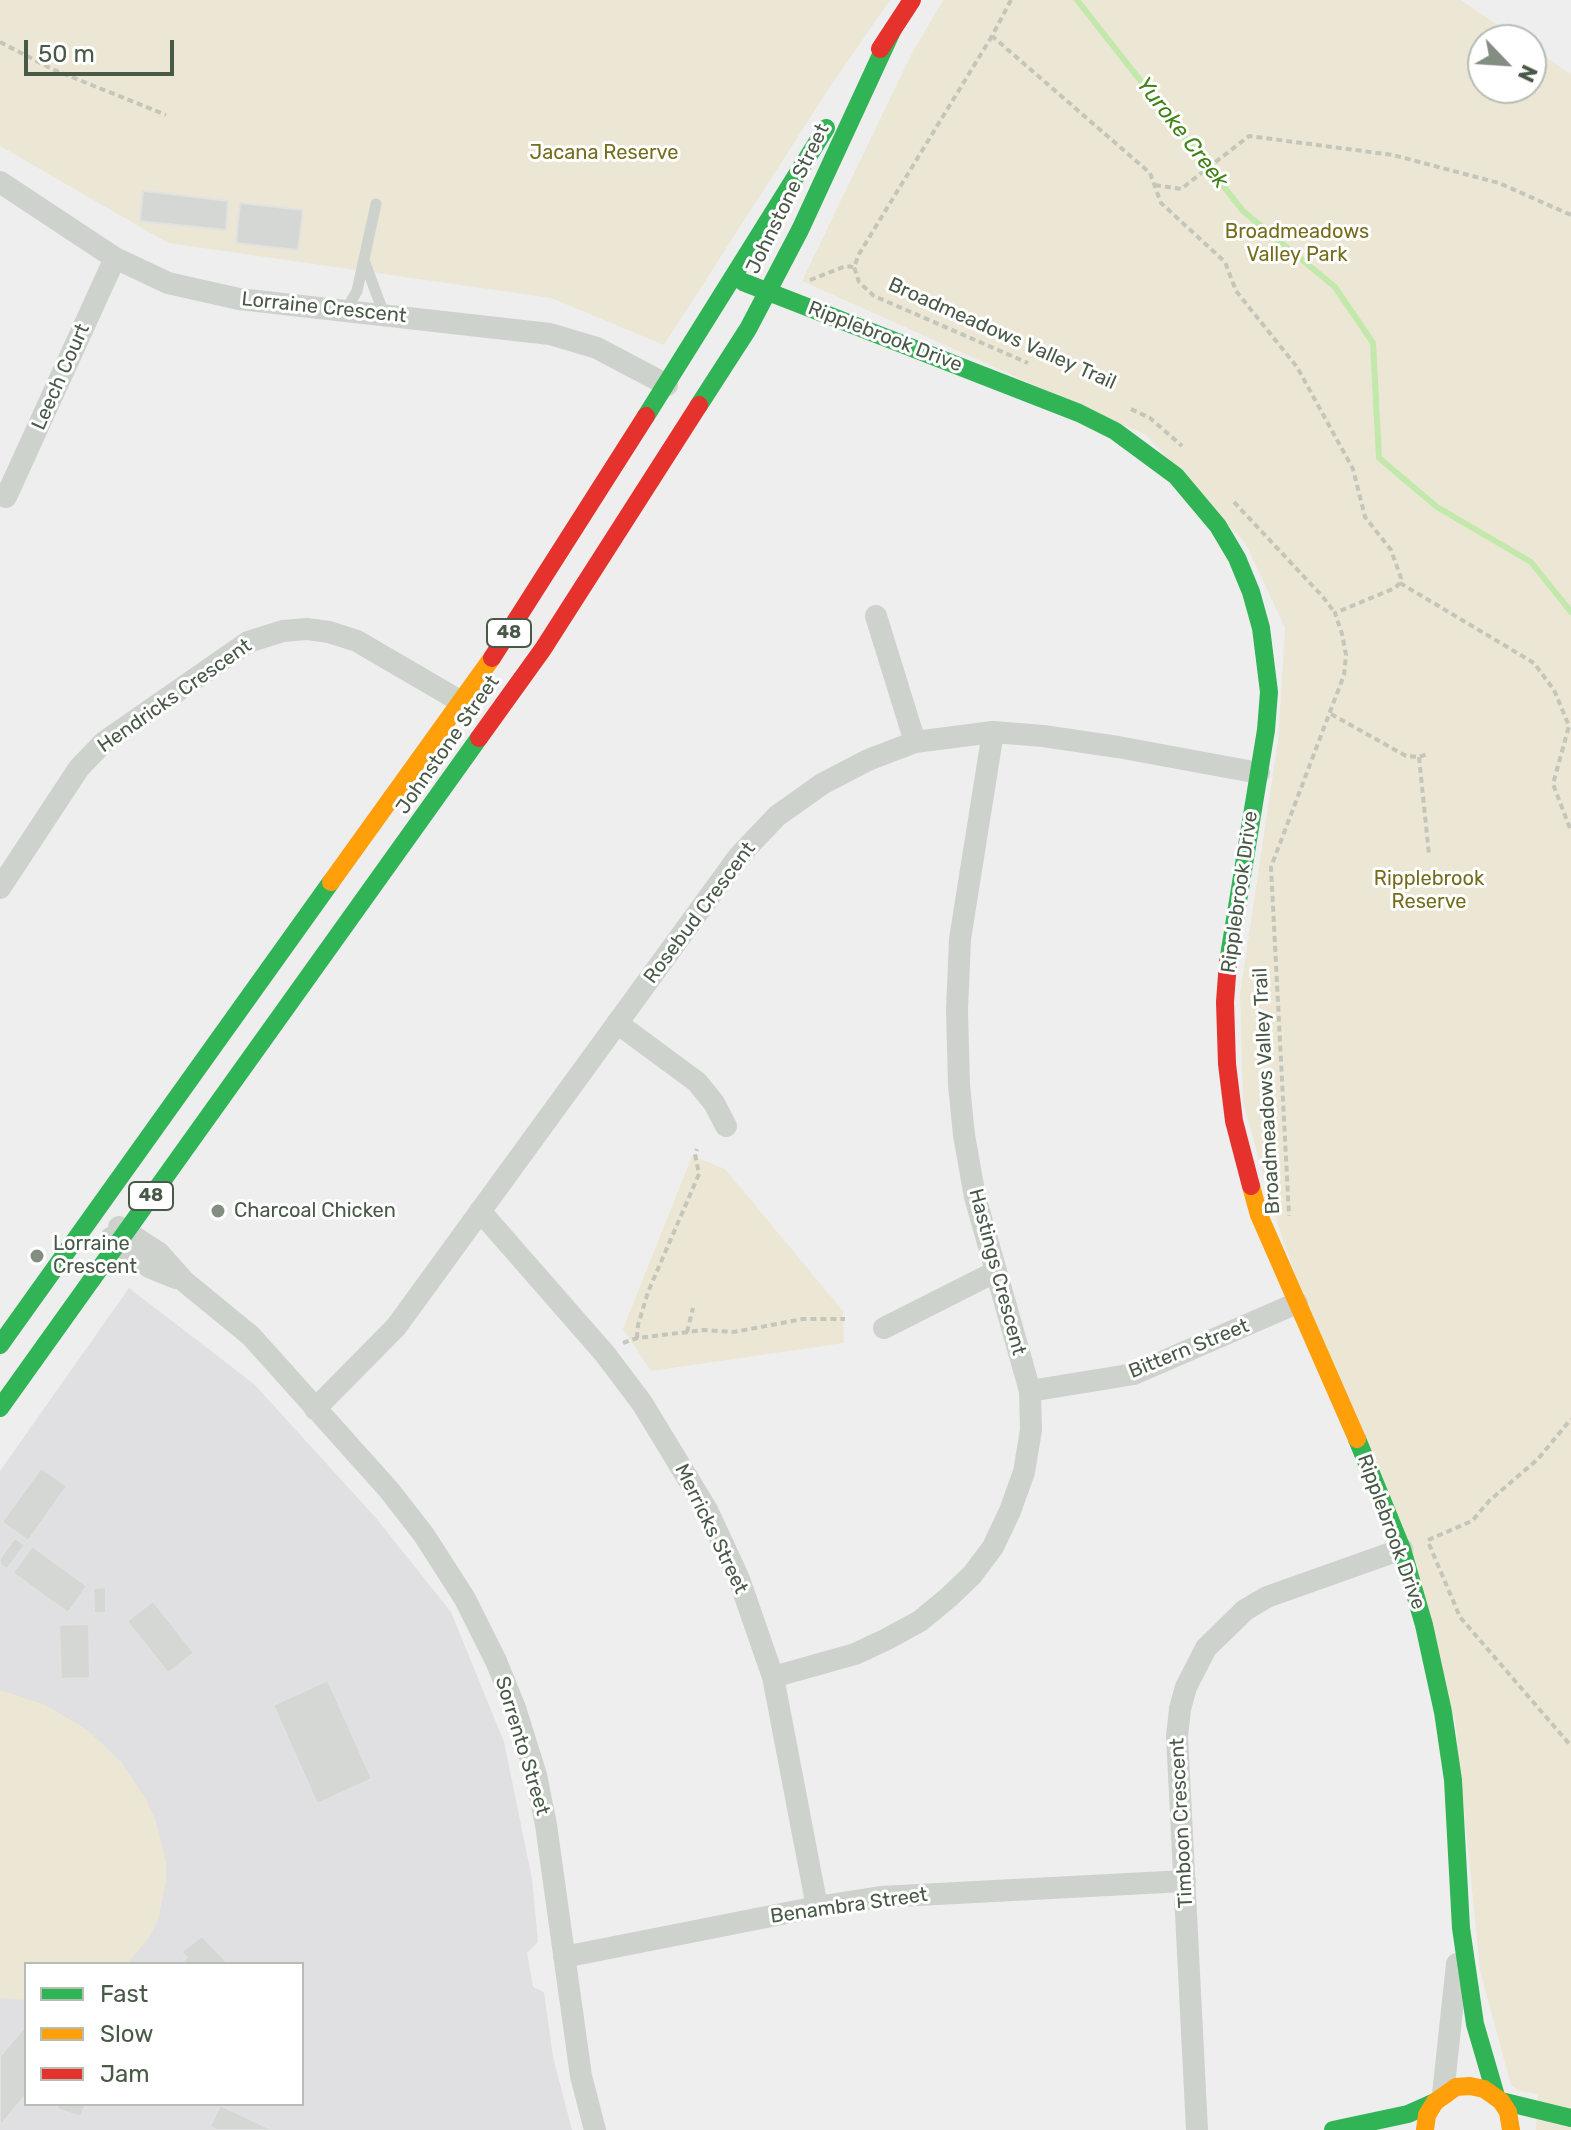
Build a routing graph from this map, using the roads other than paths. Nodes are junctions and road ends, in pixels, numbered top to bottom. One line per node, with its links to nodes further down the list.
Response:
1 (912, 0): 2 (main road, Johnstone Street / 48)
2 (893, 29): 7 (main road, Johnstone Street / 48); 8 (main road, Johnstone Street / 48)
3 (0, 182): 5 (street, Lorraine Crescent)
4 (376, 204): 6 (lane)
5 (115, 258): 9 (street, Lorraine Crescent); 12 (street, Leech Court)
6 (365, 262): 9 (lane); 10 (lane)
7 (732, 276): 8 (main road, Ripplebrook Drive); 11 (main road, Johnstone Street / 48)
8 (767, 292): 15 (main road, Johnstone Street / 48); 18 (main road, Ripplebrook Drive)
9 (346, 310): 10 (street, Lorraine Crescent)
10 (384, 314): 11 (street, Lorraine Crescent)
11 (667, 385): 14 (main road, Johnstone Street / 48)
12 (6, 497)
13 (876, 616): 17 (street)
14 (461, 703): 15 (street, Hendricks Crescent); 19 (street, Hendricks Crescent); 23 (main road, Johnstone Street / 48)
15 (493, 721): 24 (main road, Johnstone Street / 48)
16 (993, 732): 17 (street, Rosebud Crescent); 18 (street, Rosebud Crescent); 25 (street, Hastings Crescent)
17 (915, 742): 20 (street, Rosebud Crescent)
18 (1259, 773): 26 (main road, Ripplebrook Drive)
19 (0, 888)
20 (617, 1023): 21 (street); 22 (street, Rosebud Crescent)
21 (726, 1126)
22 (480, 1211): 31 (street, Rosebud Crescent); 33 (street, Merricks Street)
23 (92, 1215): 24 (street, Sorrento Street); 28 (main road, Johnstone Street / 48)
24 (122, 1238): 30 (main road, Johnstone Street / 48); 31 (street, Sorrento Street)
25 (995, 1272): 27 (street); 29 (street, Hastings Crescent)
26 (1297, 1303): 29 (street, Bittern Street); 32 (main road, Ripplebrook Drive)
27 (884, 1328)
28 (0, 1345)
29 (1030, 1391): 33 (street, Hastings Crescent)
30 (0, 1408)
31 (315, 1409): 37 (street, Sorrento Street)
32 (1402, 1549): 34 (street, Timboon Crescent); 36 (main road, Ripplebrook Drive)
33 (773, 1677): 35 (street, Merricks Street)
34 (1185, 1881): 35 (street, Benambra Street); 42 (street, Timboon Crescent)
35 (817, 1907): 37 (street, Benambra Street)
36 (1461, 1928): 38 (street, Ripplebrook Drive); 39 (main road, Ripplebrook Drive)
37 (564, 1957): 41 (street, Sorrento Street)
38 (1439, 2098): 39 (main road); 43 (main road); 44 (main road)
39 (1498, 2098): 40 (main road); 45 (main road, Ripplebrook Drive)
40 (1571, 2118)
41 (595, 2130)
42 (1197, 2130)
43 (1333, 2130)
44 (1425, 2130)
45 (1511, 2130)

